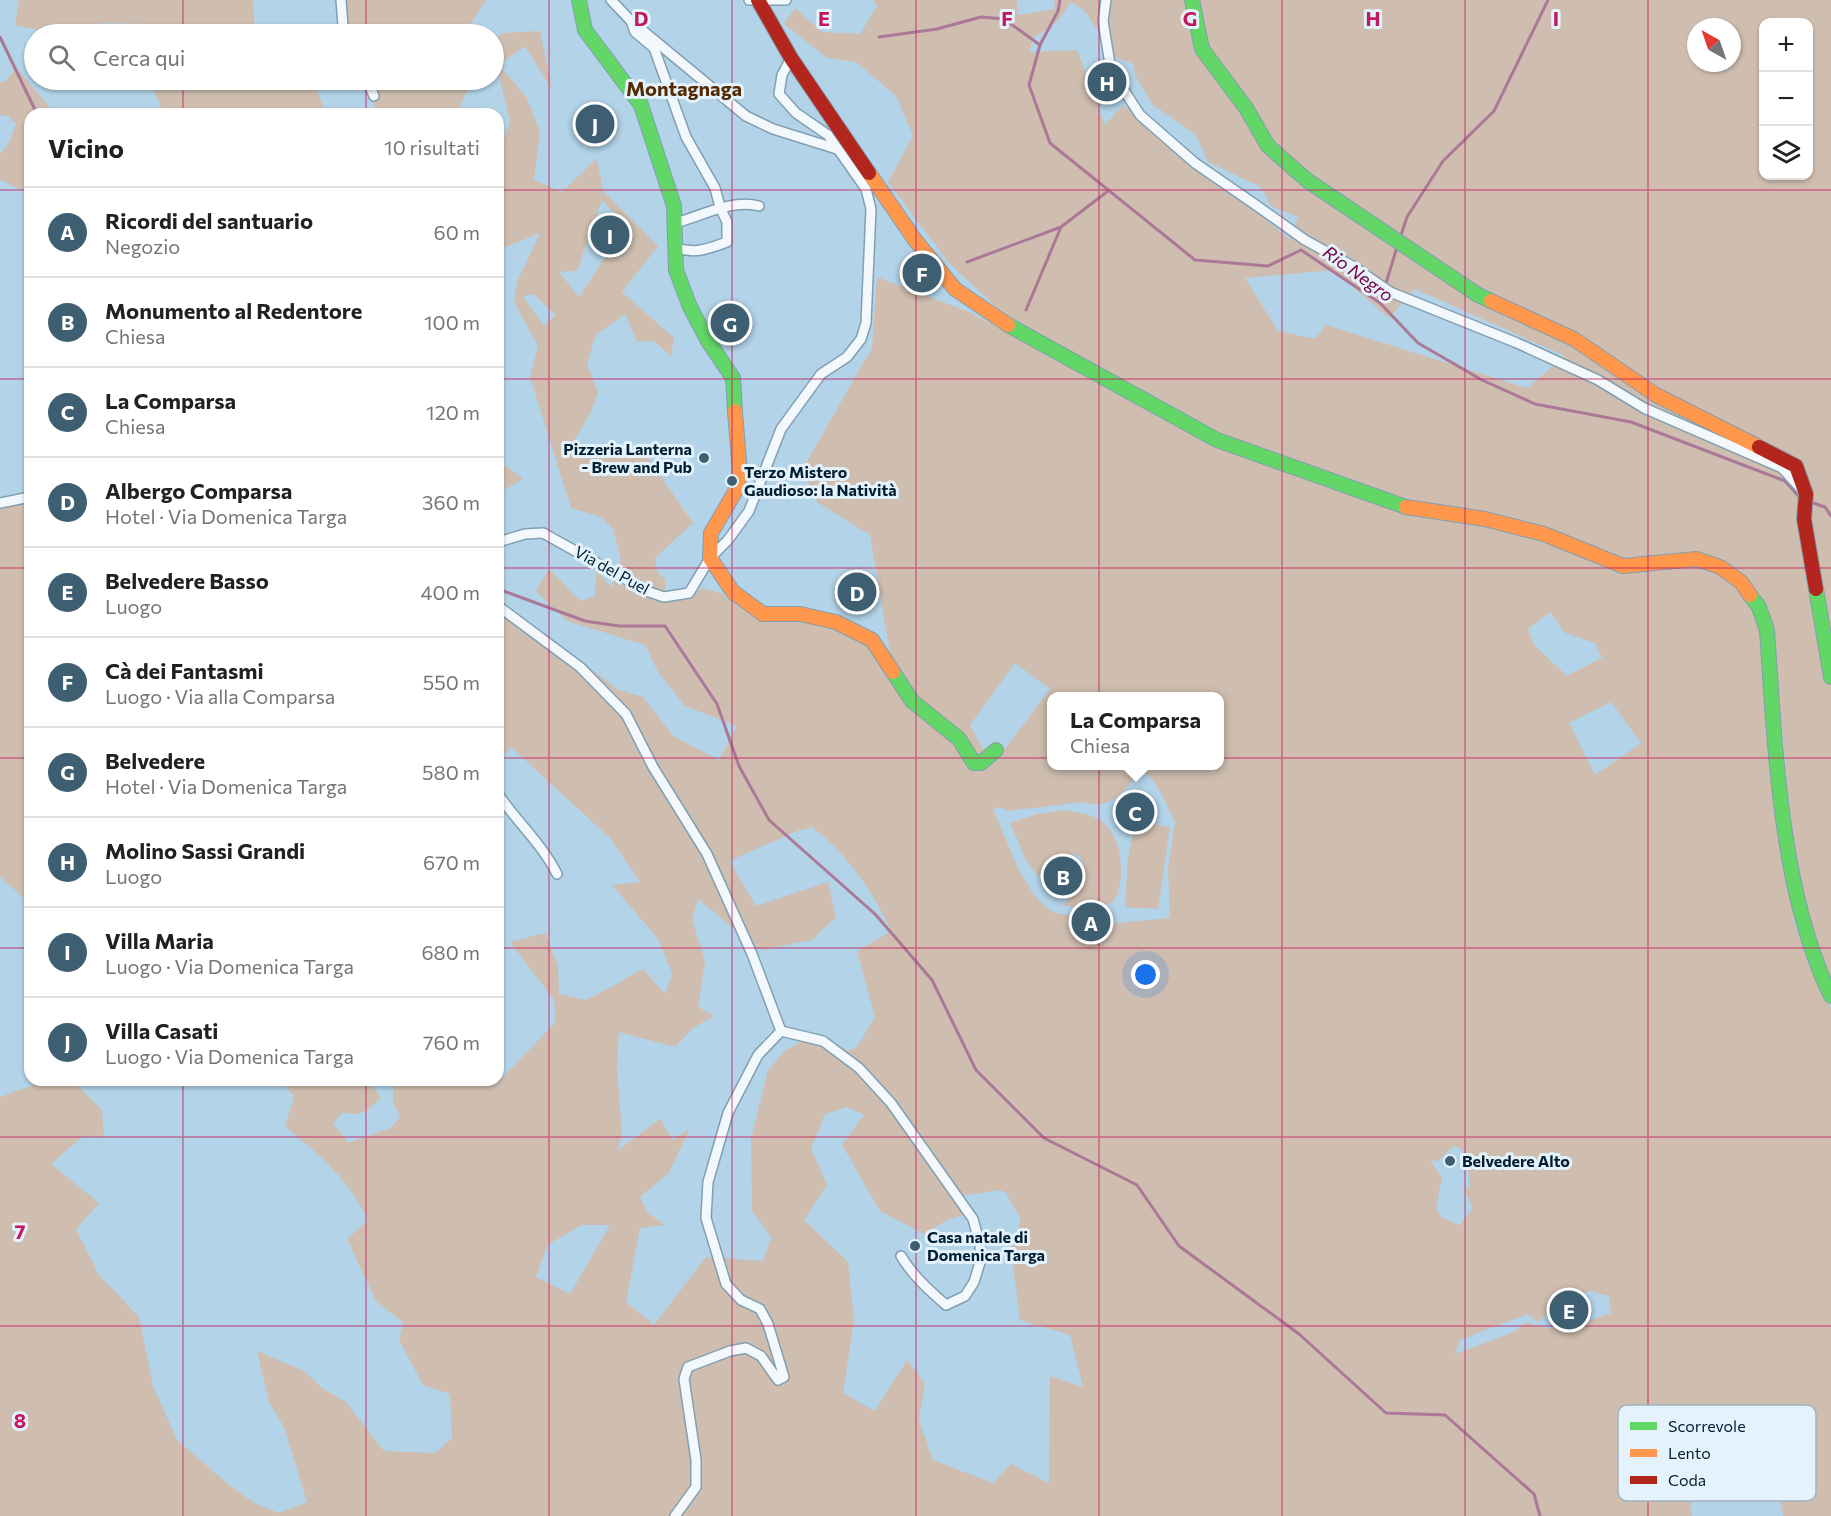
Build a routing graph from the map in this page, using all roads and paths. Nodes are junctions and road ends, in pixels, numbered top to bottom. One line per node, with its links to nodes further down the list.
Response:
1 (341, 0): 9 (street)
2 (579, 0): 16 (street)
3 (611, 0): 8 (street)
4 (755, 0): 5 (street); 10 (street)
5 (786, 0)
6 (1106, 0): 19 (street)
7 (1192, 0): 19 (street)
8 (631, 21): 13 (street); 15 (street)
9 (342, 24)
10 (791, 58): 13 (street); 13 (street, Via del Puel)
11 (371, 90): 12 (street)
12 (374, 96)
13 (844, 149): 22 (street, Via del Puel); 28 (street)
14 (759, 206): 15 (street)
15 (720, 207): 16 (street); 17 (street)
16 (675, 223): 17 (street)
17 (676, 248): 22 (street)
18 (24, 498): 20 (street)
19 (1805, 500): 24 (street)
20 (0, 503)
21 (504, 540): 22 (street, Via del Puel)
22 (710, 558): 25 (street)
23 (504, 610): 29 (street)
24 (1831, 677)
25 (996, 750)
26 (504, 803): 27 (street)
27 (557, 874)
28 (1831, 996)
29 (782, 1031): 30 (street); 31 (street)
30 (901, 1256)
31 (675, 1516)

